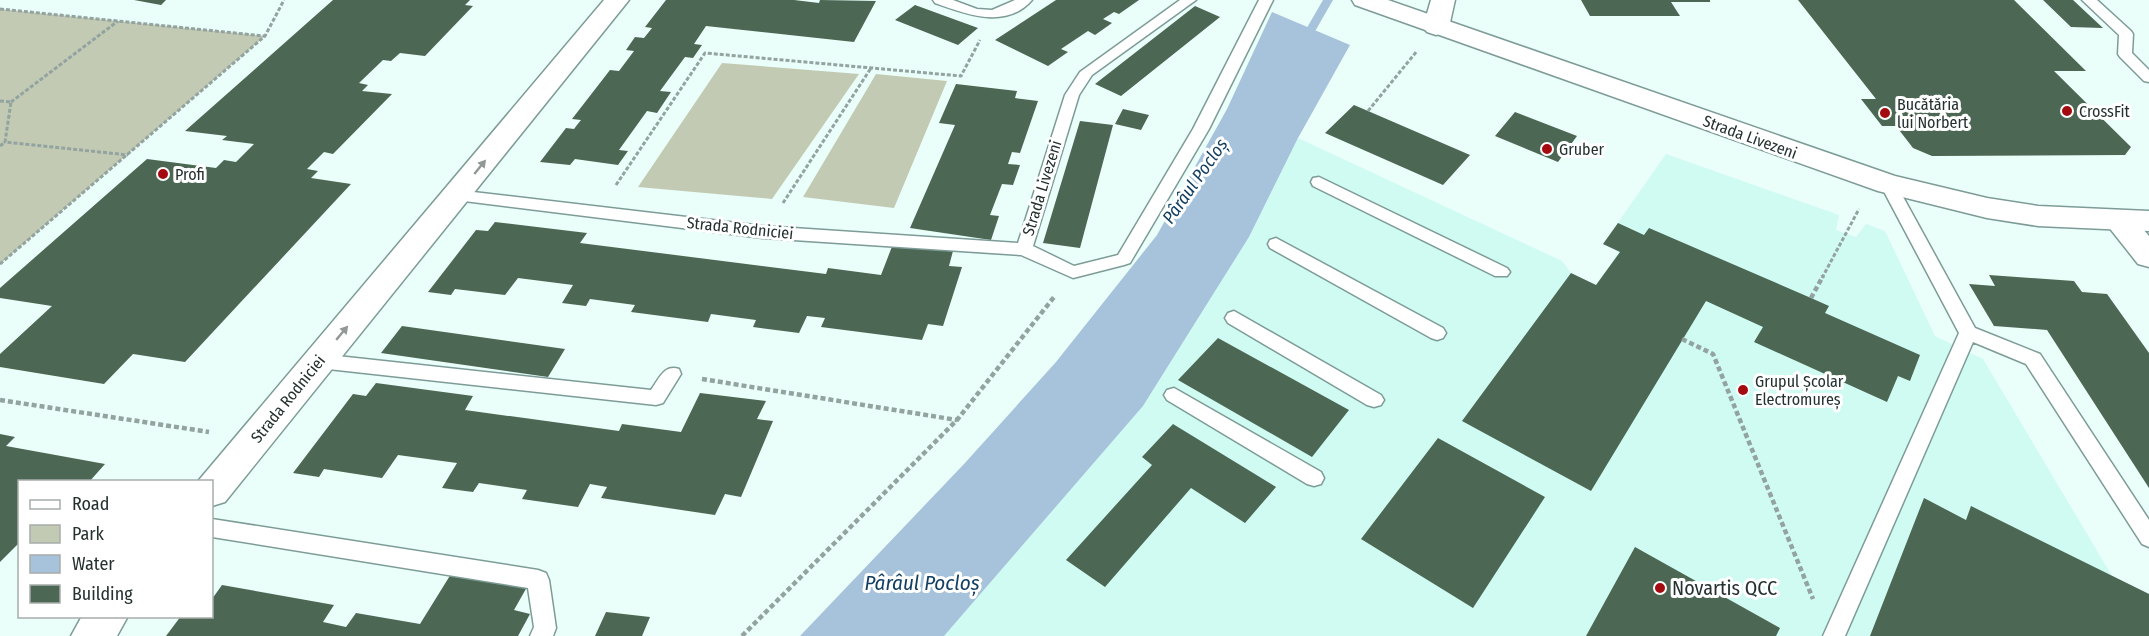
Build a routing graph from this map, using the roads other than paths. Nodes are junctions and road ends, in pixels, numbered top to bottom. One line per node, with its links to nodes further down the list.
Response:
1 (940, 0): 2 (lane)
2 (1025, 0)
3 (1189, 0): 17 (lane, Strada Livezeni)
4 (1266, 0): 17 (lane, Strada Livezeni)
5 (1364, 0): 9 (street, Strada Livezeni)
6 (1443, 0): 9 (street)
7 (2089, 0): 10 (lane)
8 (613, 5): 13 (street, Strada Rodniciei, one-way to 8)
9 (1428, 36): 12 (street, Strada Livezeni)
10 (2149, 78)
11 (1319, 182): 19 (lane)
12 (1888, 184): 14 (street, Strada Livezeni); 22 (lane)
13 (456, 195): 17 (lane, Strada Rodniciei); 23 (street, Strada Rodniciei, one-way to 13)
14 (2119, 221): 15 (street, Strada Livezeni); 18 (street)
15 (2149, 221)
16 (1276, 244): 21 (lane)
17 (1024, 249)
18 (2149, 256)
19 (1501, 272)
20 (1234, 318): 26 (lane)
21 (1437, 333)
22 (1968, 333): 30 (lane); 34 (lane)
23 (319, 361): 24 (lane); 28 (street, Strada Rodniciei)
24 (672, 374)
25 (1174, 395): 27 (lane)
26 (1374, 400)
27 (1314, 478)
28 (213, 490)
29 (213, 528): 33 (lane)
30 (2149, 538)
31 (106, 618): 32 (street)
32 (92, 636)
33 (541, 636)
34 (1834, 636)

